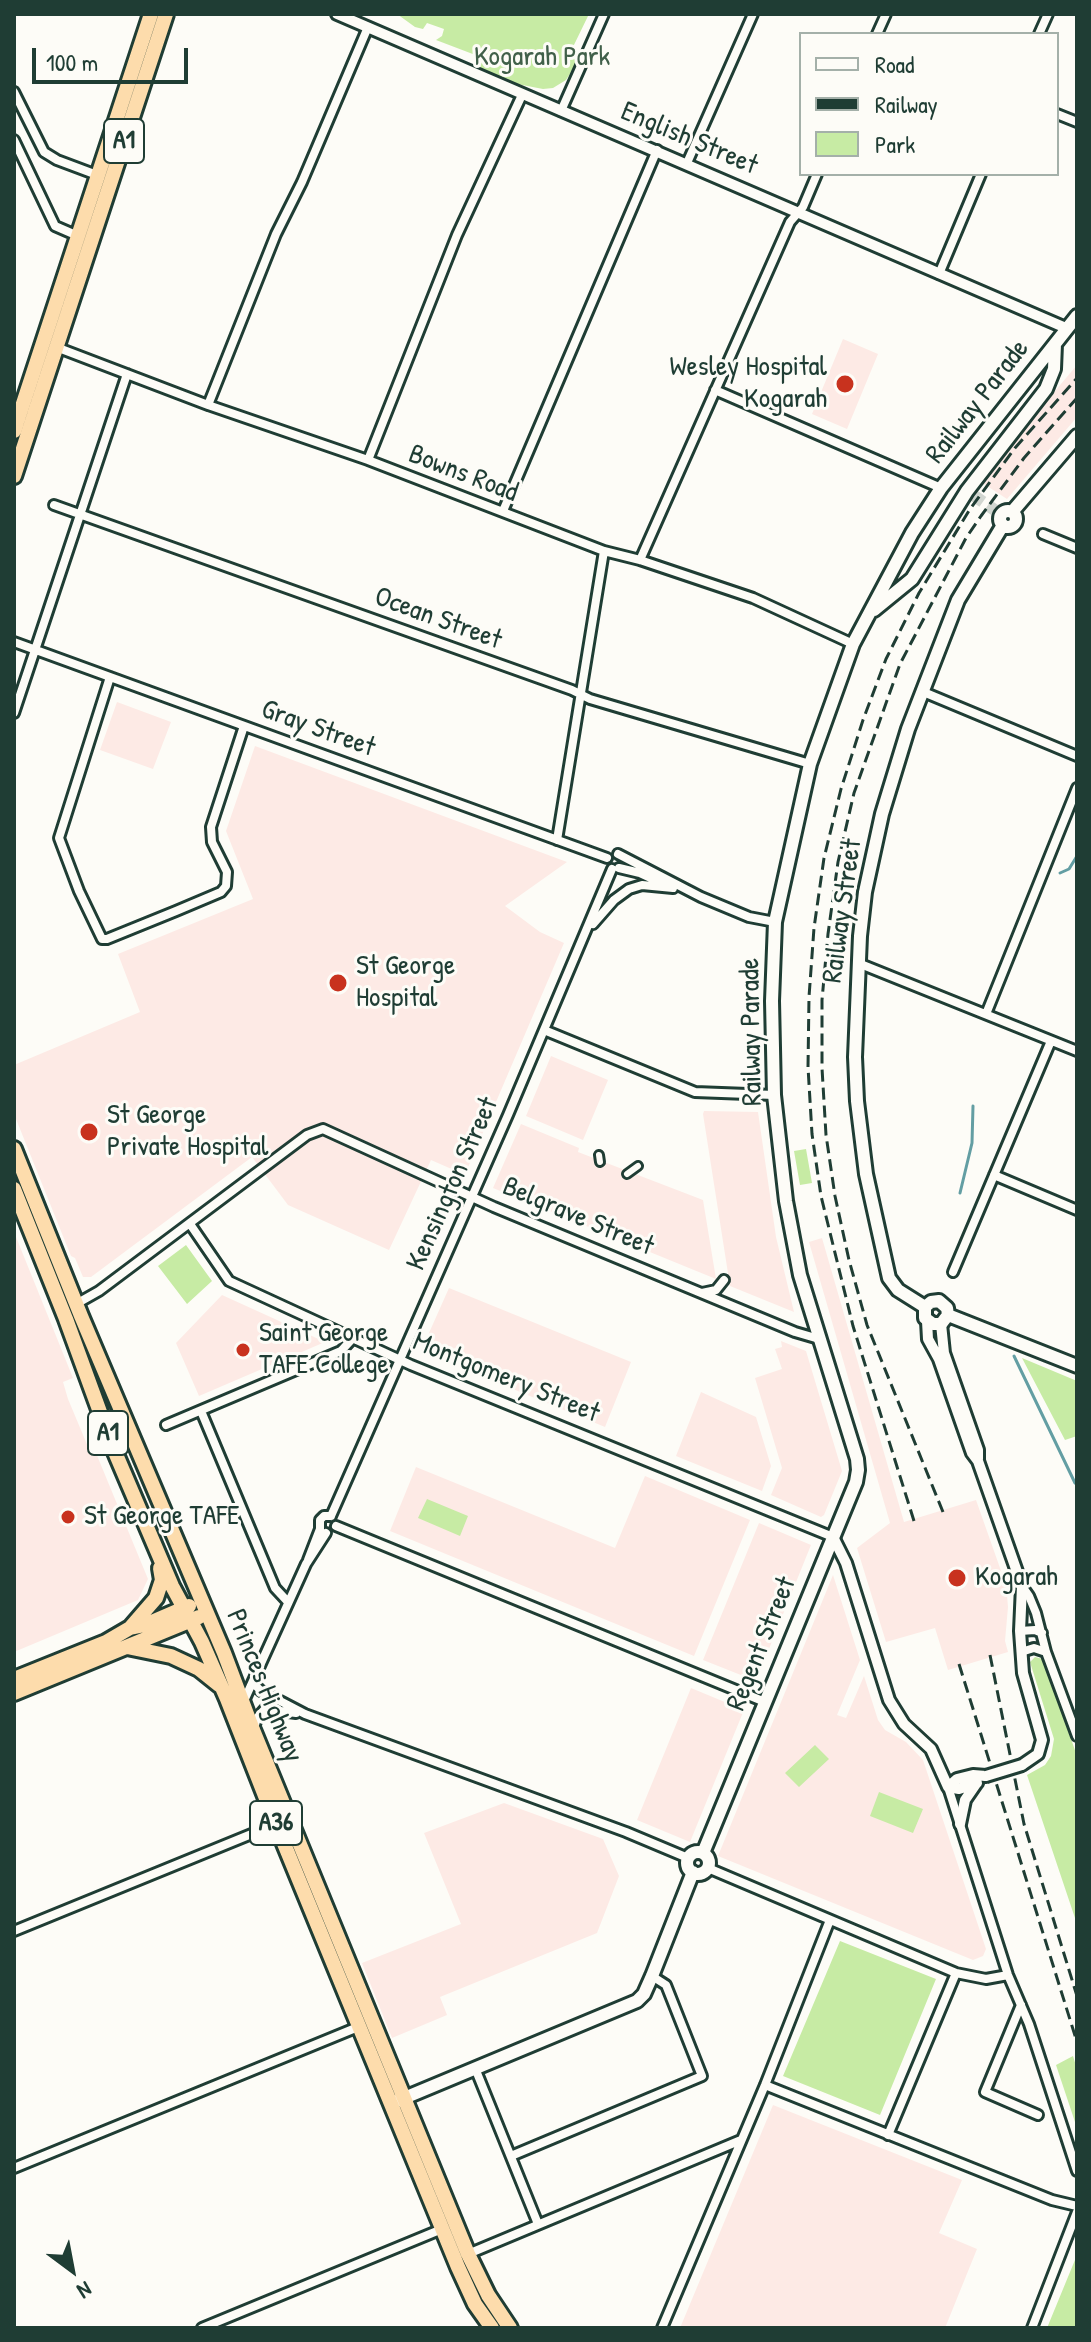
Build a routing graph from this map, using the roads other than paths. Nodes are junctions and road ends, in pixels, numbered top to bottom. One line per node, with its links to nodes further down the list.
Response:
1 (151, 14): 13 (highway, A1)
2 (166, 14): 22 (highway, A1)
3 (337, 14): 6 (street, English Street)
4 (604, 14): 9 (street)
5 (753, 14): 12 (street)
6 (368, 27): 8 (street, English Street); 25 (street)
7 (15, 95): 13 (street)
8 (522, 95): 9 (street, English Street); 28 (street)
9 (561, 111): 11 (street, English Street)
10 (14, 140): 17 (street)
11 (657, 150): 12 (street, English Street); 32 (street)
12 (687, 163): 16 (street, English Street)
13 (97, 175): 17 (highway, A1)
14 (816, 176): 16 (street)
15 (980, 176): 18 (street)
16 (798, 213): 18 (street, English Street); 24 (street)
17 (78, 236): 26 (highway, A1)
18 (939, 274): 20 (street, English Street)
19 (1077, 316): 20 (main road, Railway Parade)
20 (1066, 328): 21 (main road, Railway Parade)
21 (1055, 344): 30 (main road, Railway Parade); 38 (main road, Railway Parade)
22 (56, 347): 23 (street, Bowns Road); 29 (highway, A1)
23 (127, 374): 25 (street, Bowns Road); 33 (street)
24 (715, 390): 30 (street); 37 (street)
25 (208, 405): 28 (street, Bowns Road)
26 (14, 431)
27 (1077, 436): 45 (main road, Railway Street)
28 (368, 460): 32 (street, Bowns Road)
29 (14, 476)
30 (941, 488): 39 (main road, Railway Parade)
31 (54, 505): 33 (street, Ocean Street)
32 (503, 511): 36 (street, Bowns Road)
33 (81, 515): 43 (street); 46 (street, Ocean Street)
34 (1043, 534): 35 (street)
35 (1077, 548)
36 (604, 551): 37 (street, Bowns Road); 46 (street)
37 (640, 560): 42 (street, Bowns Road)
38 (917, 571): 39 (main road); 40 (main road, Railway Parade)
39 (889, 574): 40 (main road, Railway Parade)
40 (869, 614): 42 (main road, Railway Parade)
41 (14, 642): 43 (street, Gray Street)
42 (853, 644): 50 (main road, Railway Parade)
43 (35, 650): 44 (street, Gray Street); 47 (street)
44 (110, 677): 48 (street, Gray Street); 48 (street)
45 (921, 691): 49 (street); 60 (main road, Railway Street)
46 (581, 694): 50 (street, Ocean Street); 52 (street)
47 (14, 713)
48 (244, 726): 52 (street, Gray Street)
49 (1077, 756)
50 (810, 764): 58 (main road, Railway Parade)
51 (1077, 788): 61 (street)
52 (557, 840): 54 (street, Gray Street)
53 (618, 854): 54 (street); 55 (street); 57 (street)
54 (607, 858): 55 (street)
55 (615, 868): 56 (street); 59 (street, Kensington Street)
56 (673, 888): 57 (street); 59 (street)
57 (701, 897): 58 (street)
58 (775, 922): 65 (main road, Railway Parade)
59 (586, 932): 62 (street, Kensington Street)
60 (858, 963): 61 (street); 78 (main road, Railway Street)
61 (986, 1014): 63 (street)
62 (544, 1030): 65 (street); 71 (street, Kensington Street)
63 (1051, 1041): 64 (street); 69 (street)
64 (1077, 1051)
65 (774, 1095): 81 (main road, Railway Parade)
66 (14, 1149): 77 (highway, Princes Highway / A1)
67 (638, 1166): 68 (street)
68 (627, 1174)
69 (994, 1175): 72 (street); 74 (street)
70 (14, 1189): 77 (highway, Princes Highway / A1)
71 (472, 1196): 73 (street, Belgrave Street); 76 (street, Belgrave Street); 82 (street, Kensington Street)
72 (1077, 1210)
73 (190, 1224): 77 (street); 80 (street, Montgomery Street)
74 (953, 1272)
75 (724, 1280): 76 (street)
76 (701, 1293): 81 (street, Belgrave Street)
77 (69, 1307): 92 (highway, Princes Highway / A1); 95 (highway, Princes Highway / A1)
78 (926, 1314): 79 (main road); 79 (main road); 87 (street)
79 (944, 1319): 83 (main road); 87 (street)
80 (353, 1338): 82 (street, Montgomery Street); 84 (street)
81 (819, 1339): 86 (main road, Railway Parade)
82 (399, 1359): 88 (street, Kensington Street); 91 (street, Montgomery Street)
83 (1077, 1366)
84 (201, 1411): 85 (street); 94 (street)
85 (166, 1425)
86 (855, 1453): 91 (main road, Regent Street)
87 (978, 1461): 93 (street)
88 (331, 1516): 89 (street); 90 (street)
89 (336, 1526): 90 (street); 107 (street)
90 (323, 1531): 94 (street)
91 (833, 1537): 107 (main road, Regent Street); 114 (street)
92 (159, 1555): 96 (highway, Princes Highway / A1); 97 (highway, A1)
93 (1022, 1586): 98 (street); 99 (street)
94 (288, 1602): 104 (street)
95 (204, 1608): 96 (highway); 108 (highway, Princes Highway / A36)
96 (187, 1615): 97 (highway, A1); 100 (highway); 105 (highway, Princes Highway / A36)
97 (130, 1628): 103 (highway, A1)
98 (1020, 1631): 99 (street); 101 (street)
99 (1042, 1633): 102 (street)
100 (127, 1647): 105 (highway); 106 (highway)
101 (1021, 1652): 102 (street); 112 (street, bridge)
102 (1046, 1652): 111 (street)
103 (14, 1679)
104 (253, 1683): 108 (street); 109 (street)
105 (222, 1687): 115 (highway, Princes Highway / A36)
106 (14, 1693)
107 (765, 1702): 117 (main road, Regent Street)
108 (242, 1703): 110 (highway, Princes Highway / A36)
109 (305, 1714): 110 (street); 118 (street)
110 (253, 1730): 130 (highway, Princes Highway / A36)
111 (1077, 1736)
112 (986, 1776): 113 (street); 114 (street)
113 (976, 1784): 114 (street); 116 (street)
114 (948, 1787): 116 (street)
115 (276, 1824): 122 (street); 127 (highway, Princes Highway / A36)
116 (960, 1824): 124 (street)
117 (703, 1853): 118 (main road); 119 (main road)
118 (688, 1858): 120 (main road)
119 (708, 1868): 120 (main road); 121 (street)
120 (693, 1872): 125 (main road)
121 (830, 1920): 123 (street); 129 (street)
122 (14, 1931)
123 (956, 1973): 124 (street); 132 (street)
124 (1008, 1975): 126 (street)
125 (652, 1976): 128 (main road); 134 (street)
126 (1021, 2005): 131 (street); 136 (street)
127 (358, 2027): 130 (highway, Princes Highway / A36); 135 (street)
128 (475, 2068): 130 (main road); 134 (street)
129 (765, 2085): 132 (street); 133 (street)
130 (397, 2100): 140 (highway, Princes Highway / A36); 141 (highway, Princes Highway / A36)
131 (1038, 2115)
132 (888, 2135): 137 (street)
133 (742, 2140): 139 (street); 145 (street)
134 (511, 2156): 139 (street)
135 (14, 2168)
136 (1077, 2171)
137 (1077, 2206)
138 (1077, 2212): 146 (street)
139 (538, 2224): 141 (street)
140 (442, 2229): 142 (street); 143 (highway, Princes Highway / A36)
141 (468, 2254): 144 (highway, Princes Highway / A36)
142 (202, 2328)
143 (492, 2328)
144 (510, 2328)
145 (662, 2328)
146 (1032, 2328)

